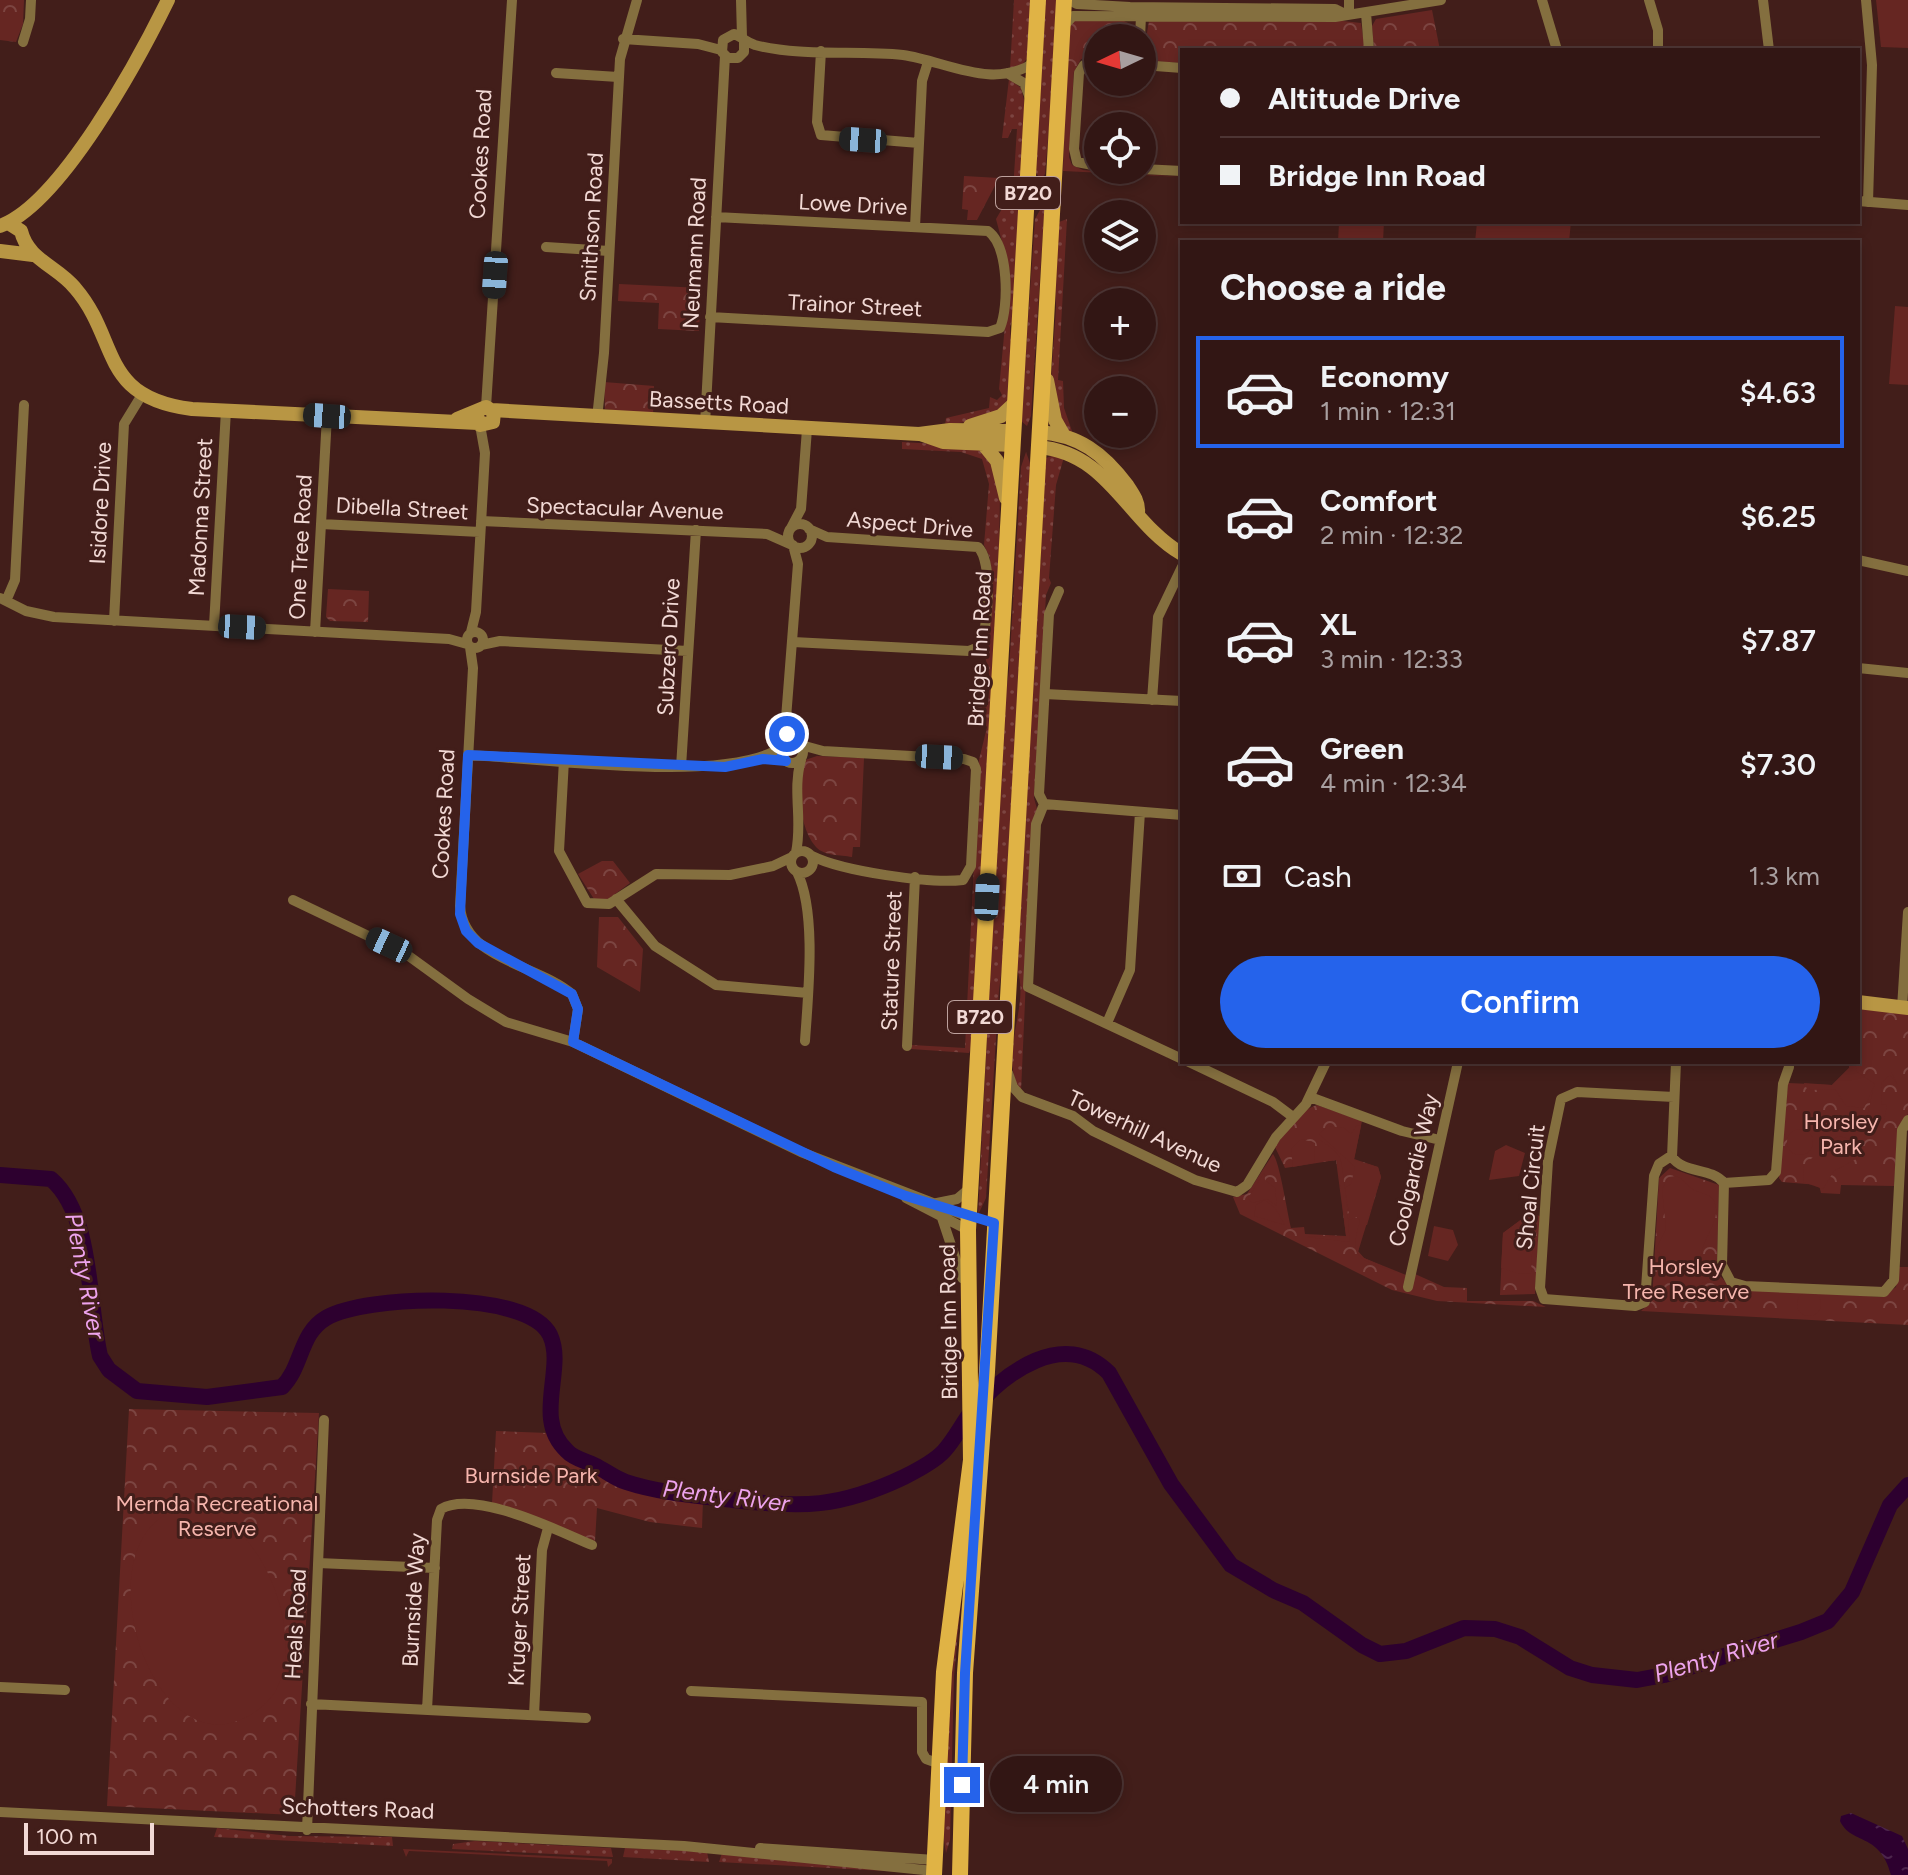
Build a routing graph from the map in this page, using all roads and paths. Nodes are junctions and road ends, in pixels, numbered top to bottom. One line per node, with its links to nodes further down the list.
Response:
1 (31, 0): 23 (street)
2 (168, 0): 51 (street)
3 (512, 0): 64 (street, Cookes Road)
4 (637, 0): 21 (street, Smithson Road)
5 (1038, 0): 33 (main road, Bridge Inn Road / B720)
6 (1066, 0): 14 (street); 19 (main road, Bridge Inn Road / B720)
7 (1350, 0): 16 (street)
8 (1441, 0): 15 (street)
9 (1542, 0): 27 (street)
10 (1649, 0): 28 (street)
11 (1763, 0): 29 (street)
12 (1866, 0): 47 (street)
13 (741, 4): 20 (street); 22 (street)
14 (1175, 8): 16 (street); 17 (street)
15 (1366, 13): 16 (street); 26 (street)
16 (1349, 14)
17 (1141, 16): 18 (street); 19 (street)
18 (1141, 24)
19 (1063, 29): 46 (main road, Bridge Inn Road / B720)
20 (727, 36): 22 (street); 24 (street); 31 (street)
21 (623, 39): 24 (street); 39 (street, Smithson Road)
22 (743, 39): 25 (street); 31 (street)
23 (23, 42)
24 (698, 44): 31 (street)
25 (770, 48): 30 (street); 31 (street)
26 (1369, 48)
27 (1556, 48)
28 (1658, 48)
29 (1769, 48)
30 (821, 51): 32 (street); 41 (street)
31 (731, 55): 49 (street, Neumann Road)
32 (928, 62): 38 (street); 41 (street)
33 (1035, 62): 38 (street); 40 (main road, Bridge Inn Road / B720)
34 (1084, 65): 42 (street)
35 (1156, 66): 36 (street)
36 (1180, 68)
37 (556, 73): 39 (street)
38 (1005, 73): 40 (street)
39 (618, 77): 53 (street, Smithson Road)
40 (1032, 110): 45 (main road, Bridge Inn Road / B720)
41 (919, 143): 50 (street)
42 (1084, 163)
43 (1156, 170): 44 (street)
44 (1180, 171)
45 (1028, 191): 46 (main road); 60 (main road, Bridge Inn Road / B720)
46 (1053, 192): 58 (main road, Bridge Inn Road / B720)
47 (1863, 202): 48 (street)
48 (1908, 205)
49 (716, 217): 50 (street, Lowe Drive); 56 (street, Neumann Road)
50 (915, 227): 57 (street, Lowe Drive)
51 (13, 231): 54 (street); 55 (street, Bassetts Road)
52 (546, 247): 53 (street)
53 (609, 251): 65 (street, Smithson Road)
54 (6, 252): 55 (street)
55 (33, 255): 59 (street, Bassetts Road)
56 (710, 317): 57 (street, Trainor Street); 66 (street, Neumann Road)
57 (998, 330)
58 (1044, 356): 70 (street); 72 (main road, Bridge Inn Road / B720)
59 (143, 393): 62 (street, Bassetts Road); 93 (street, Isidore Drive)
60 (1015, 403): 68 (street); 71 (main road, Bridge Inn Road / B720)
61 (24, 405): 92 (street)
62 (226, 410): 63 (street, Bassetts Road); 94 (street, Madonna Street)
63 (327, 416): 64 (street, Bassetts Road); 77 (street, One Tree Road)
64 (485, 418): 65 (street, Bassetts Road); 78 (street, Cookes Road)
65 (597, 418): 66 (street, Bassetts Road)
66 (705, 424): 67 (street, Bassetts Road)
67 (807, 429): 69 (street, Bassetts Road); 74 (street)
68 (950, 430): 69 (street, Bassetts Road); 71 (street, Bassetts Road)
69 (919, 434): 73 (street, Bassetts Road)
70 (1064, 436): 72 (street); 76 (street)
71 (1013, 438): 72 (main road, Bassetts Road); 73 (street, Bassetts Road); 75 (main road, Bridge Inn Road / B720)
72 (1038, 439): 76 (street); 128 (main road, Bridge Inn Road / B720)
73 (984, 445): 75 (street)
74 (801, 509): 79 (street); 80 (street)
75 (1009, 512): 144 (main road, Bridge Inn Road / B720)
76 (1138, 513): 86 (street)
77 (321, 524): 78 (street, Dibella Street); 95 (street, One Tree Road)
78 (481, 527): 81 (street, Spectacular Avenue); 96 (street, Cookes Road)
79 (808, 528): 80 (street); 83 (street, Aspect Drive); 85 (street)
80 (791, 529): 82 (street, Spectacular Avenue); 84 (street)
81 (696, 530): 82 (street, Spectacular Avenue); 98 (street, Subzero Drive)
82 (767, 534): 84 (street, Spectacular Avenue)
83 (827, 537): 85 (street, Aspect Drive); 97 (street, Aspect Drive)
84 (792, 545): 85 (street); 88 (street)
85 (807, 545): 88 (street)
86 (1180, 553)
87 (1860, 560): 90 (street)
88 (798, 564): 97 (street)
89 (1180, 571): 102 (street)
90 (1908, 571)
91 (1059, 591): 101 (street)
92 (3, 599): 93 (street)
93 (114, 621): 94 (street)
94 (214, 626): 95 (street)
95 (315, 632): 96 (street)
96 (475, 640): 98 (street); 107 (street, Cookes Road)
97 (793, 642): 104 (street)
98 (688, 651): 111 (street, Subzero Drive)
99 (1860, 668): 100 (street)
100 (1908, 673)
101 (1045, 694): 102 (street); 113 (street)
102 (1152, 700): 103 (street)
103 (1180, 701)
104 (789, 721): 105 (street); 106 (street)
105 (783, 746): 106 (street); 108 (street); 110 (street)
106 (800, 751): 110 (street); 112 (street); 117 (street)
107 (468, 755): 109 (street); 126 (street, Cookes Road)
108 (763, 759): 110 (street); 111 (street)
109 (564, 760): 111 (street); 118 (street)
110 (787, 762): 112 (street)
111 (681, 767)
112 (796, 786): 116 (street)
113 (1044, 804): 114 (street); 124 (street)
114 (1140, 812): 115 (street); 124 (street)
115 (1180, 815)
116 (802, 862): 117 (street); 118 (street); 121 (street)
117 (915, 877): 127 (street, Stature Street)
118 (616, 899): 121 (street)
119 (293, 900): 126 (street)
120 (1908, 912): 123 (street)
121 (808, 993): 125 (street)
122 (1860, 1002): 123 (street)
123 (1905, 1008)
124 (1107, 1023): 129 (street)
125 (805, 1041)
126 (573, 1042): 145 (street)
127 (907, 1046)
128 (1004, 1048): 135 (street); 138 (main road, Bridge Inn Road / B720)
129 (1180, 1058)
130 (1325, 1064): 136 (street, Towerhill Avenue)
131 (1458, 1064): 141 (street, Coolgardie Way)
132 (1676, 1064): 137 (street)
133 (1207, 1066): 139 (street)
134 (1789, 1067): 143 (street)
135 (1022, 1097): 138 (street); 139 (street, Towerhill Avenue)
136 (1310, 1097): 139 (street, Towerhill Avenue); 141 (street)
137 (1674, 1097): 142 (street); 142 (street, Shoal Circuit)
138 (1001, 1109): 149 (main road, Bridge Inn Road / B720)
139 (1293, 1117)
140 (1908, 1120): 143 (street)
141 (1440, 1140): 150 (street, Coolgardie Way)
142 (1672, 1158): 143 (street)
143 (1724, 1183)
144 (970, 1188): 146 (street); 148 (main road, Bridge Inn Road / B720)
145 (903, 1195): 146 (street); 147 (street)
146 (931, 1203): 148 (street)
147 (942, 1218): 148 (street); 151 (street)
148 (968, 1224): 149 (main road); 151 (main road, Bridge Inn Road / B720)
149 (994, 1231): 168 (main road, Bridge Inn Road / B720)
150 (1408, 1287)
151 (972, 1347): 164 (main road, Bridge Inn Road / B720)
152 (324, 1420): 155 (street, Heals Road)
153 (548, 1528): 154 (street, Burnside Way); 156 (street, Burnside Way); 162 (street, Kruger Street)
154 (592, 1545)
155 (318, 1563): 156 (street); 160 (street, Heals Road)
156 (435, 1568): 161 (street, Burnside Way)
157 (0, 1687): 158 (street)
158 (65, 1690)
159 (691, 1691): 164 (street)
160 (311, 1704): 161 (street); 166 (street, Heals Road)
161 (427, 1710): 162 (street)
162 (534, 1715): 163 (street)
163 (586, 1718)
164 (940, 1764): 167 (main road, Bridge Inn Road / B720)
165 (0, 1812): 166 (street, Schotters Road)
166 (307, 1830): 167 (street, Schotters Road)
167 (934, 1869): 168 (main road, Schotters Road)
168 (960, 1870)

